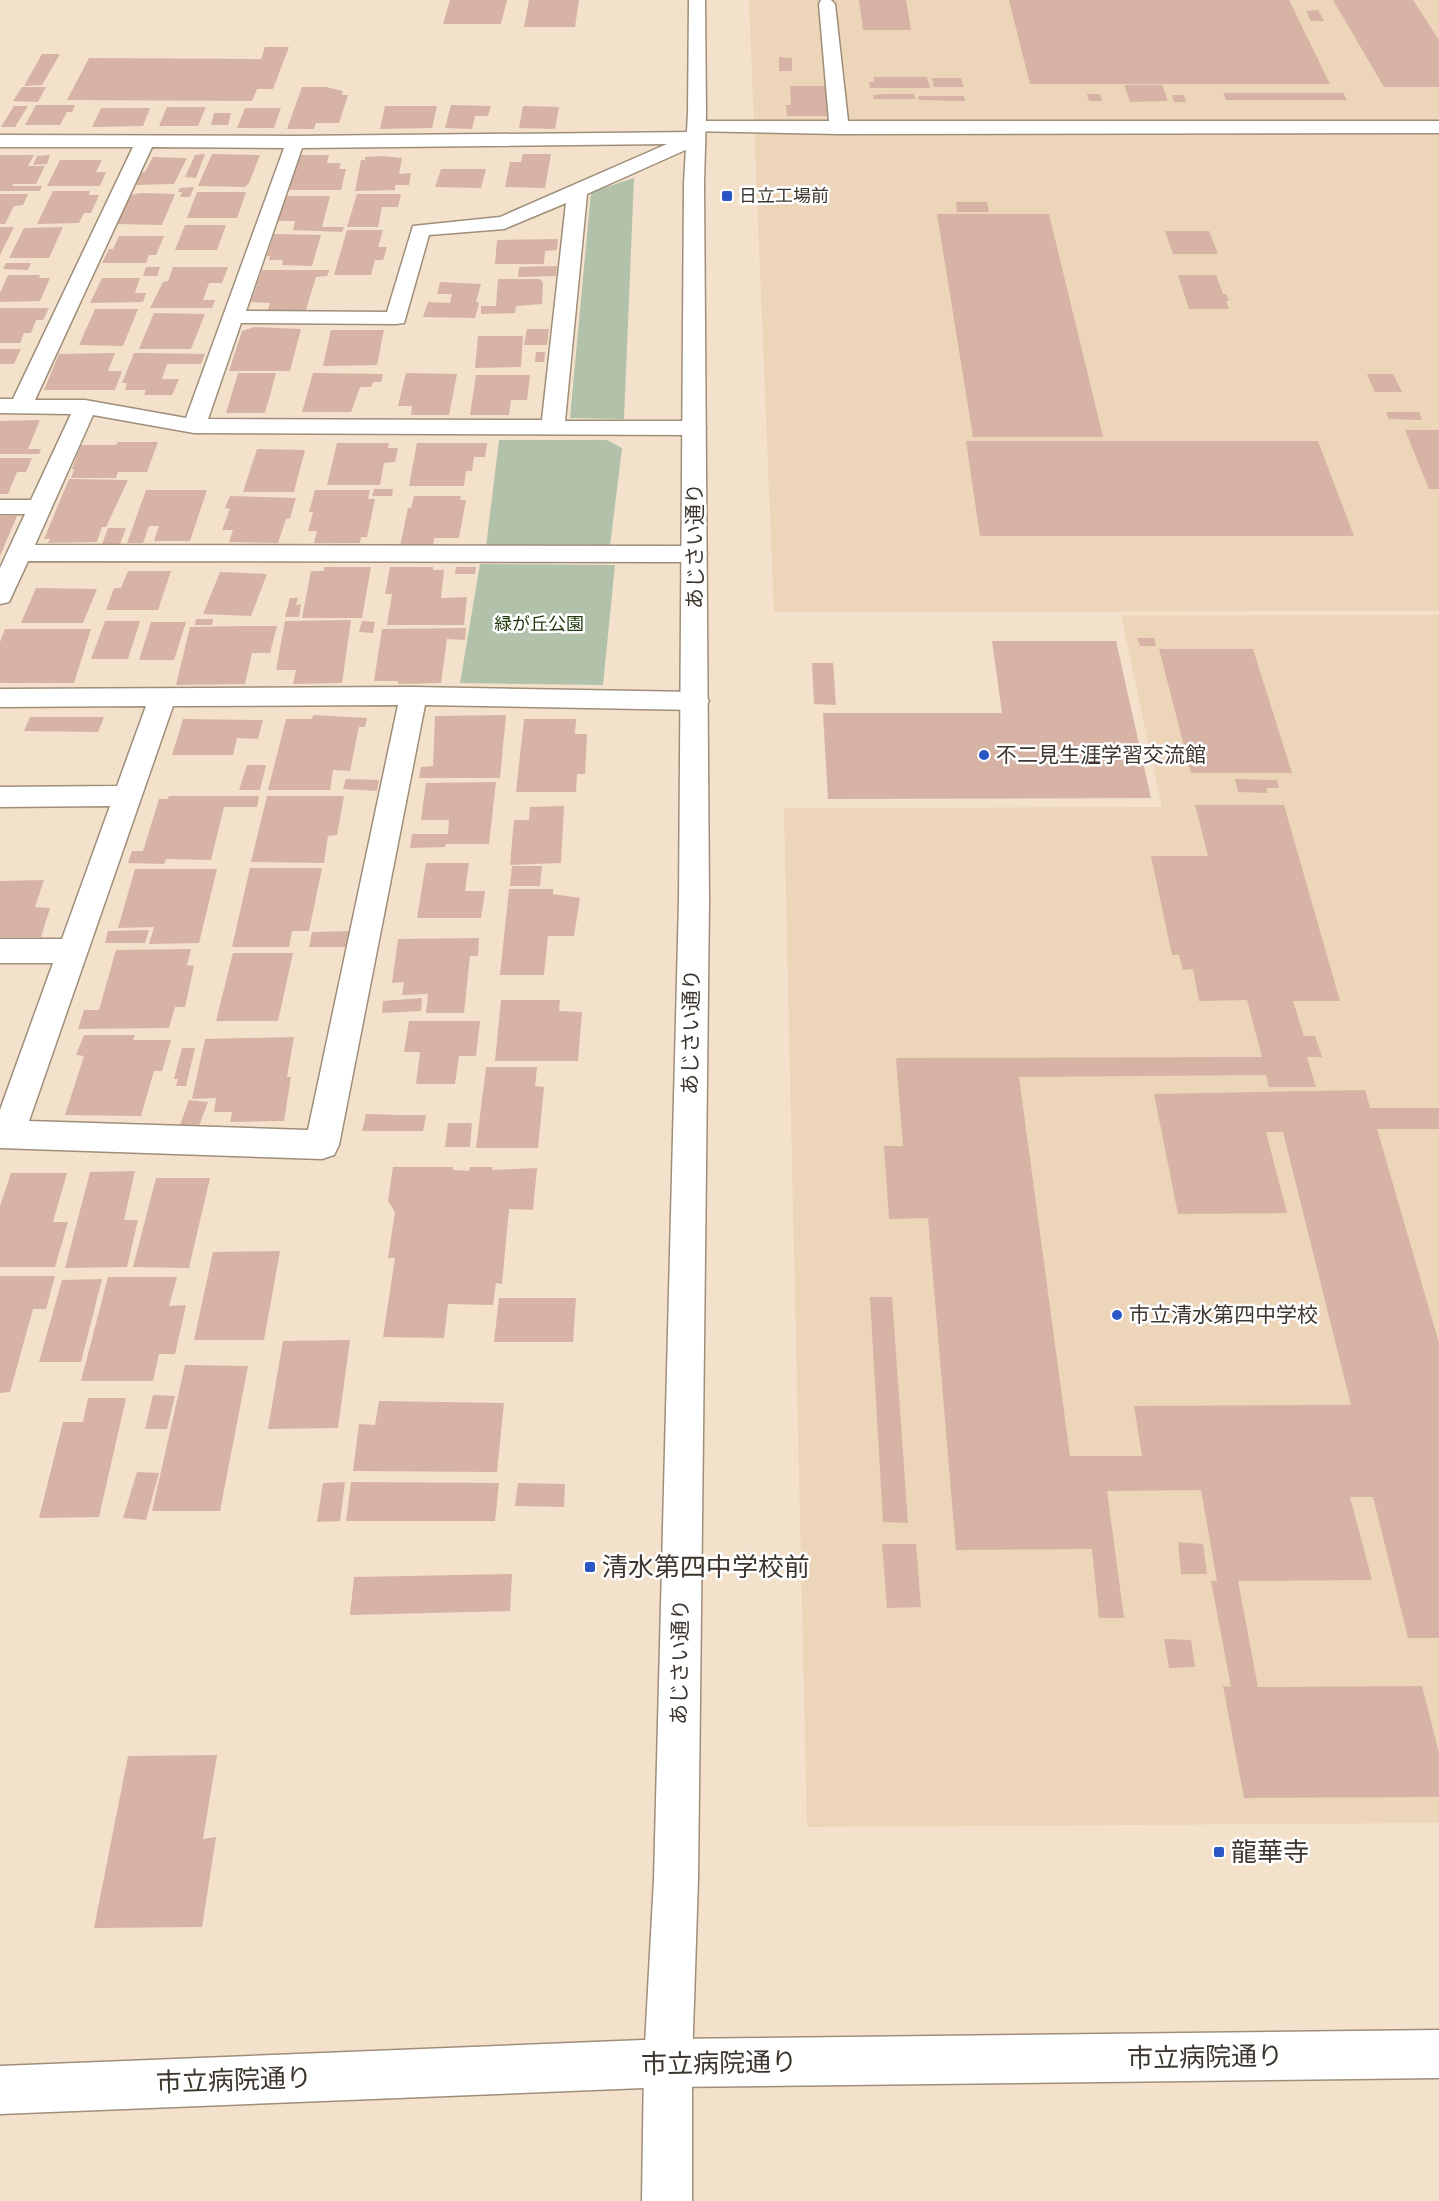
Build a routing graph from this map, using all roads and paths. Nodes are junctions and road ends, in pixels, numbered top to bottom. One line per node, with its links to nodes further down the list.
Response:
1 (697, 0): 5 (street, あじさい通り)
2 (826, 4): 4 (street)
3 (1439, 127): 4 (street)
4 (839, 128): 5 (street)
5 (696, 133): 8 (street); 9 (street); 14 (street, あじさい通り)
6 (1, 142): 7 (street)
7 (145, 142): 8 (street); 11 (street)
8 (295, 142): 10 (street)
9 (577, 192): 10 (street); 15 (street)
10 (234, 317): 13 (street)
11 (11, 406): 12 (street)
12 (86, 407): 13 (street); 17 (street)
13 (194, 426): 15 (street)
14 (694, 428): 15 (street); 19 (street, あじさい通り)
15 (553, 429)
16 (0, 507): 17 (street)
17 (39, 507): 18 (street)
18 (18, 553): 19 (street); 20 (street)
19 (695, 554): 24 (street, あじさい通り)
20 (0, 596)
21 (413, 696): 23 (street); 24 (street); 29 (street)
22 (0, 698): 23 (street)
23 (162, 699): 25 (street)
24 (695, 700): 31 (street, あじさい通り)
25 (128, 796): 26 (street); 28 (street)
26 (0, 797)
27 (0, 951): 28 (street)
28 (73, 951): 29 (street)
29 (4, 1134)
30 (1439, 2054): 31 (street, 市立病院通り)
31 (668, 2063): 32 (street, 市立病院通り); 33 (street, あじさい通り)
32 (0, 2090)
33 (668, 2201)

